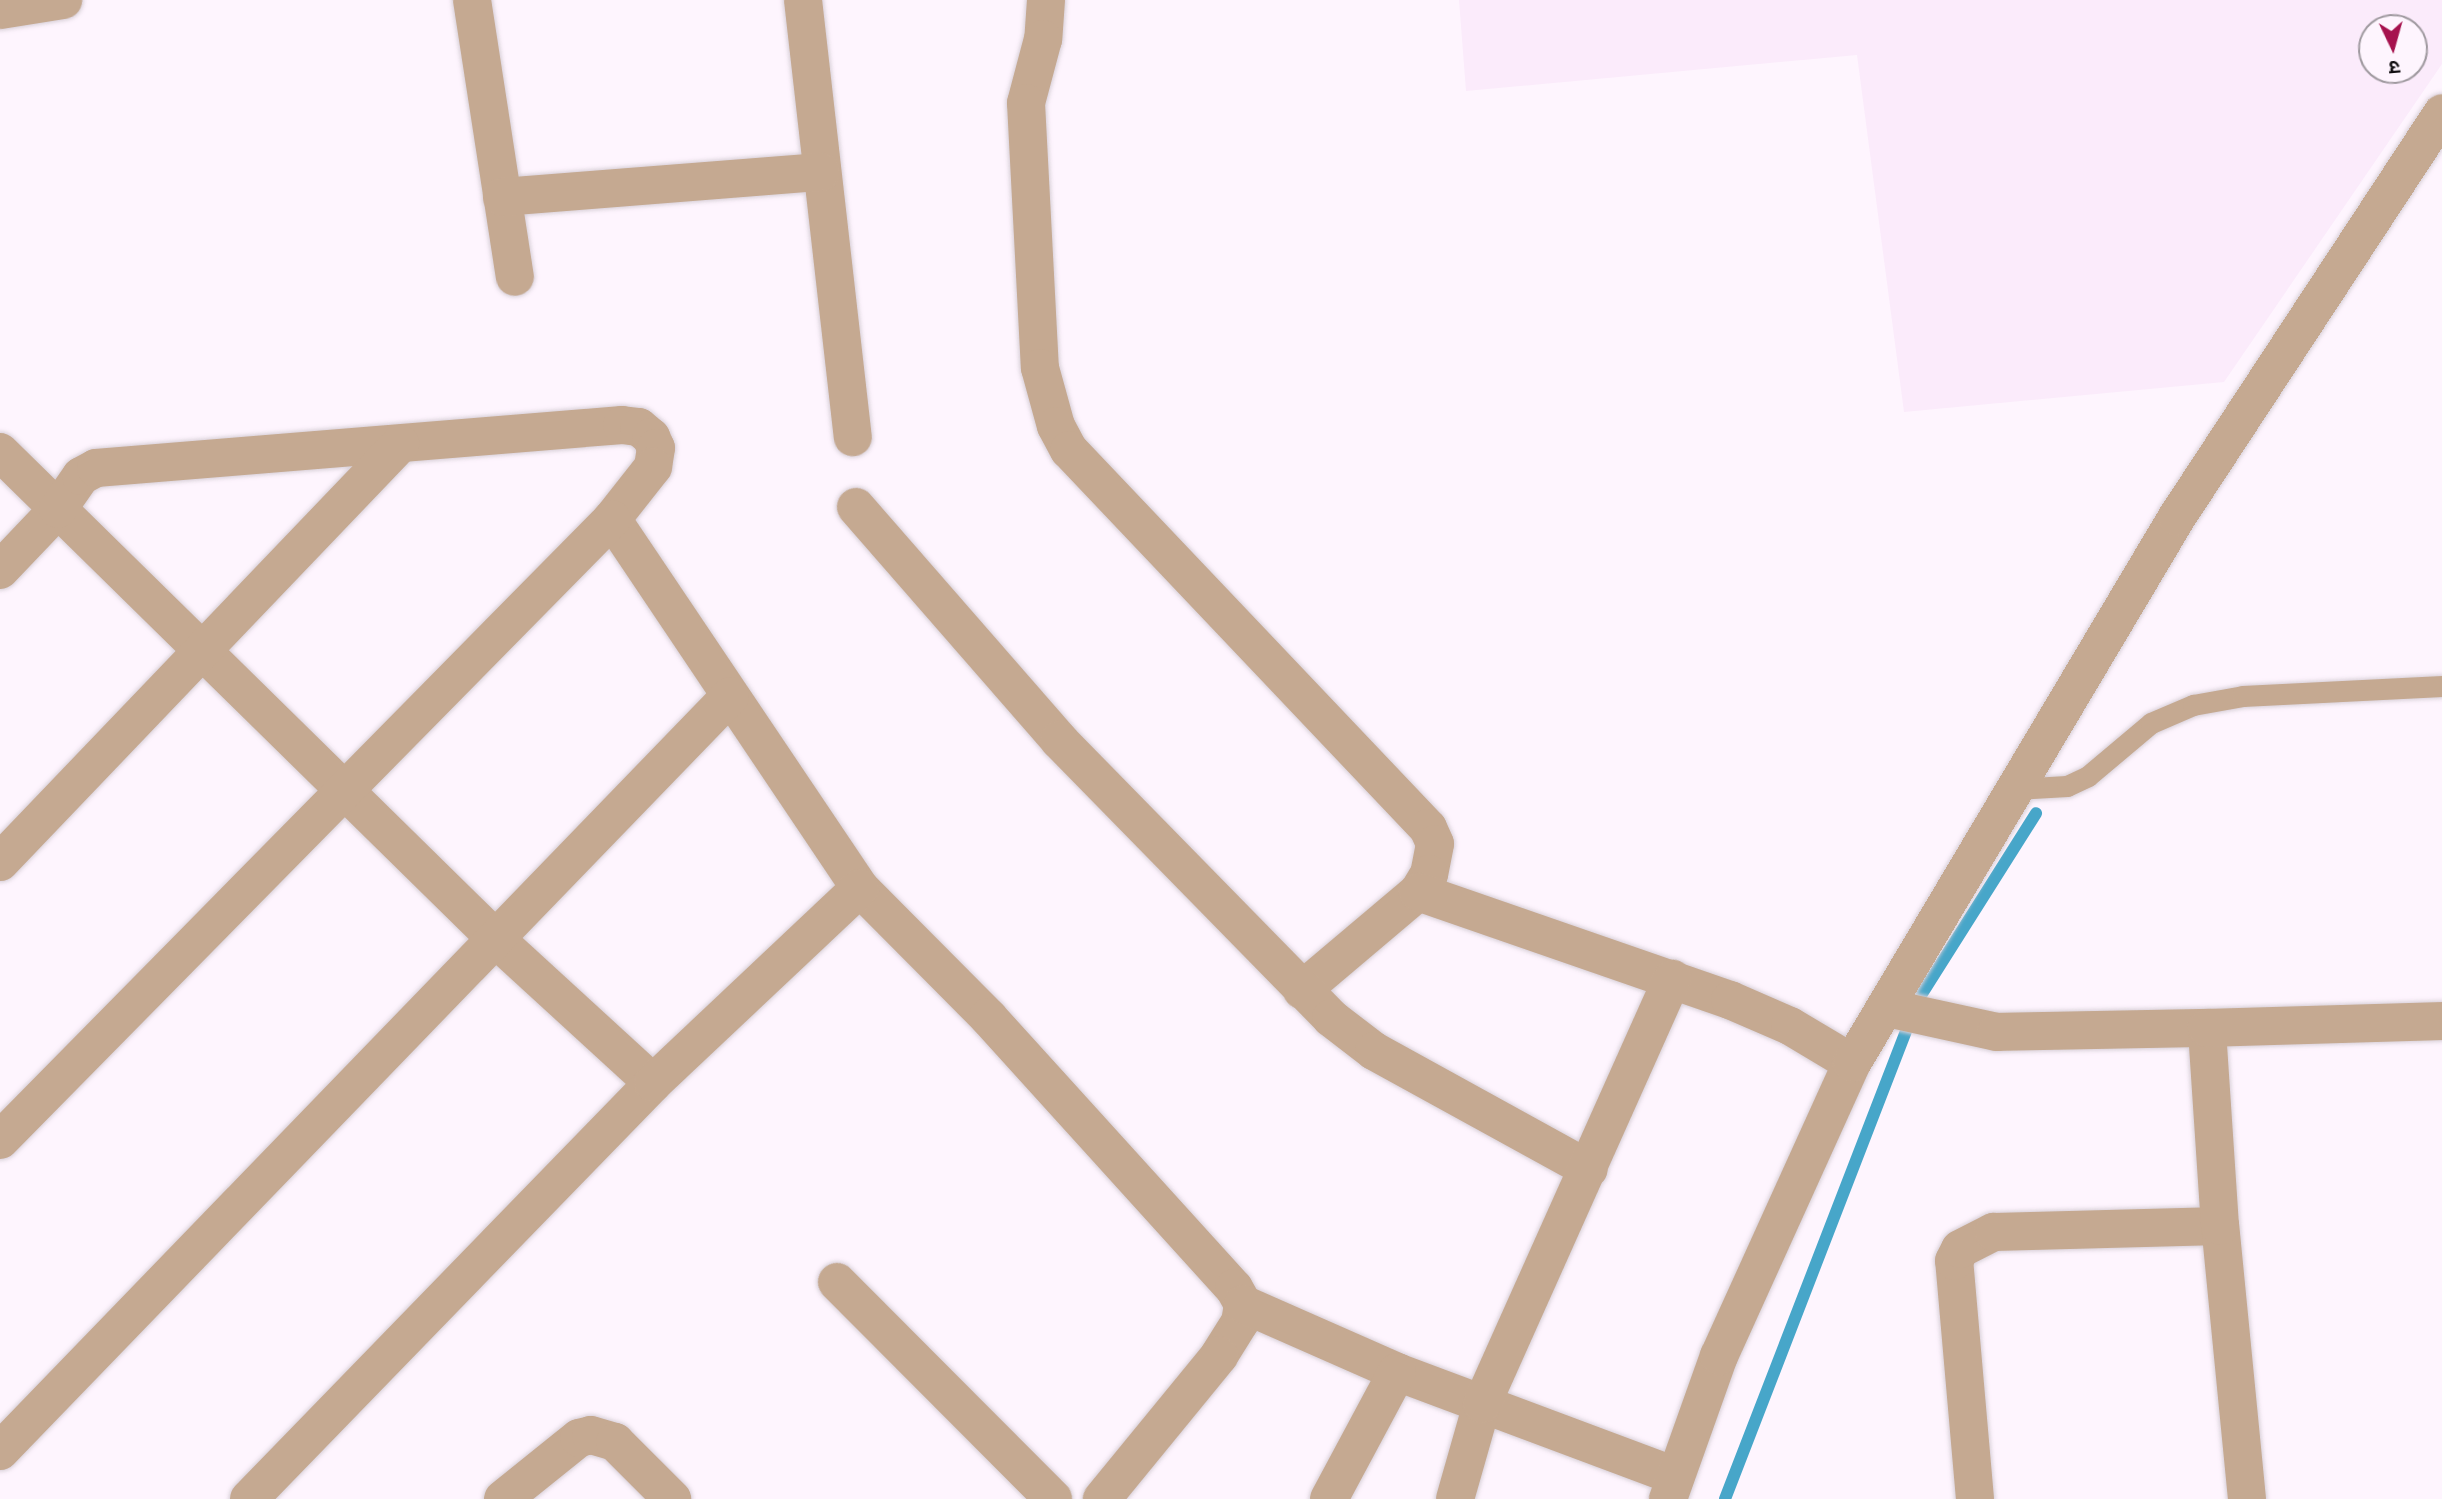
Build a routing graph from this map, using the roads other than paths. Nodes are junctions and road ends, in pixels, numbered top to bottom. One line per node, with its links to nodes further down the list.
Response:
1 (63, 0): 5 (street)
2 (472, 0): 8 (street)
3 (803, 0): 7 (street)
4 (1046, 0): 24 (street)
5 (0, 10)
6 (2442, 113): 21 (street)
7 (821, 172): 8 (street); 10 (street)
8 (502, 197): 9 (street)
9 (515, 277)
10 (853, 437)
11 (400, 444): 14 (street); 15 (street); 17 (street)
12 (0, 452): 14 (street)
13 (856, 507): 27 (street)
14 (58, 509): 16 (street); 17 (street)
15 (612, 519): 19 (street); 20 (street)
16 (0, 570)
17 (204, 650): 20 (street); 22 (street)
18 (2442, 686): 21 (lane)
19 (730, 696): 23 (street); 25 (street)
20 (345, 786): 25 (street); 33 (street)
21 (2015, 789): 28 (street)
22 (0, 862)
23 (860, 888): 32 (street); 37 (street)
24 (1418, 892): 26 (street); 27 (street)
25 (498, 941): 32 (street); 40 (street)
26 (1672, 979): 31 (street); 34 (street)
27 (1302, 990): 34 (street)
28 (1912, 1014): 30 (street); 31 (street)
29 (2442, 1021): 30 (street)
30 (2207, 1028): 35 (street)
31 (1852, 1063): 41 (street)
32 (653, 1083): 42 (street)
33 (0, 1140)
34 (1589, 1169): 39 (street)
35 (2220, 1226): 49 (street); 50 (street)
36 (837, 1282): 45 (street)
37 (1243, 1304): 38 (street); 46 (street)
38 (1397, 1372): 39 (street); 47 (street)
39 (1482, 1404): 41 (street); 48 (street)
40 (0, 1451)
41 (1672, 1487)
42 (249, 1499)
43 (503, 1499): 44 (street)
44 (672, 1499)
45 (1053, 1499)
46 (1102, 1499)
47 (1329, 1499)
48 (1455, 1499)
49 (1975, 1499)
50 (2247, 1499)

